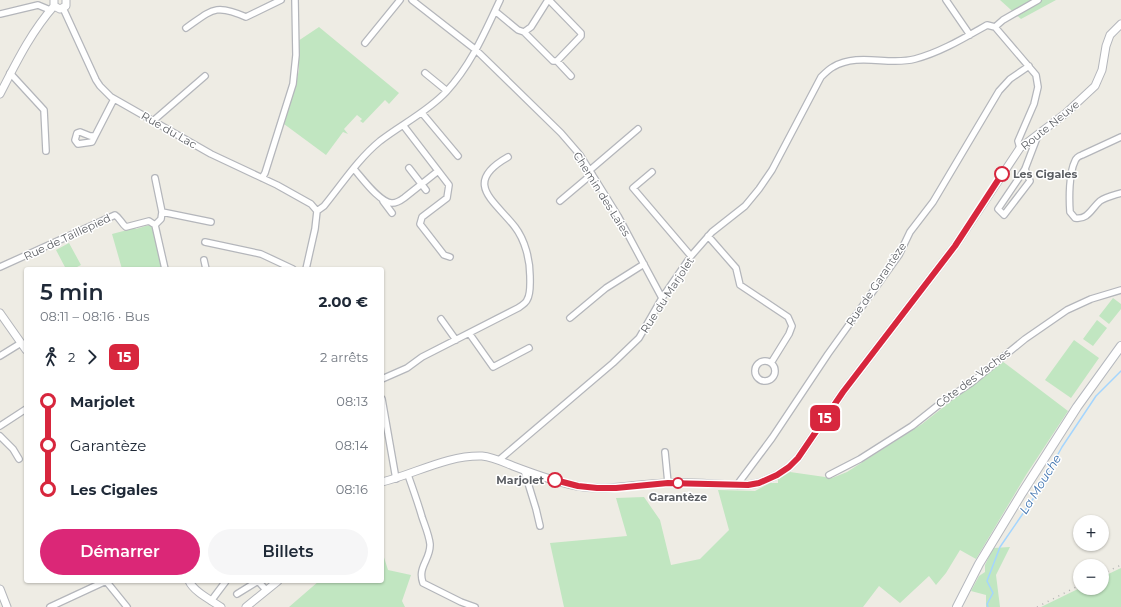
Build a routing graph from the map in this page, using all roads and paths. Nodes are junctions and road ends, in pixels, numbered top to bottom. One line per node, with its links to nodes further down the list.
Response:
1 (66, 0): 11 (street)
2 (282, 0): 16 (street)
3 (400, 0): 19 (street)
4 (412, 0): 20 (street, Chemin des Laies)
5 (500, 0): 12 (street)
6 (548, 0): 17 (street); 21 (street)
7 (946, 0): 18 (street)
8 (1038, 0): 15 (street, Rue du Marjolet)
9 (297, 1): 48 (street)
10 (53, 5): 11 (street); 13 (street); 23 (street)
11 (63, 8): 29 (street, Rue du Lac)
12 (495, 11): 17 (street); 20 (street)
13 (0, 14)
14 (1121, 24): 34 (street, Route Neuve)
15 (995, 27): 18 (street, Rue du Marjolet); 22 (street)
16 (186, 28)
17 (524, 32): 21 (street)
18 (970, 35): 59 (street, Rue du Marjolet)
19 (365, 43)
20 (476, 50): 27 (street); 45 (street, Chemin des Laies)
21 (557, 61): 26 (street)
22 (1030, 66): 37 (street); 97 (street, Rue de Garantèze)
23 (10, 73): 28 (street); 38 (street)
24 (425, 73): 27 (street)
25 (205, 76): 31 (street)
26 (571, 76)
27 (447, 91): 30 (street)
28 (0, 94)
29 (114, 99): 31 (street, Rue du Lac); 35 (street)
30 (422, 113): 32 (street); 39 (street)
31 (153, 121): 48 (street, Rue du Lac)
32 (403, 125): 43 (street); 44 (street)
33 (638, 129): 45 (street)
34 (1039, 132): 37 (street, Route Neuve); 42 (street)
35 (95, 136)
36 (1121, 137): 51 (street)
37 (1020, 148): 97 (street, Route Neuve)
38 (46, 151)
39 (458, 156)
40 (508, 157): 75 (street)
41 (409, 168): 49 (street)
42 (1025, 168): 42 (street)
43 (354, 169): 52 (street); 54 (street)
44 (438, 171): 49 (street); 62 (street)
45 (591, 172): 53 (street); 64 (street, Chemin des Laies)
46 (652, 172): 61 (street)
47 (155, 178): 55 (street)
48 (262, 178): 54 (street, Rue du Lac)
49 (421, 184): 50 (street); 52 (street)
50 (426, 190)
51 (1121, 193)
52 (382, 200): 56 (street)
53 (560, 201)
54 (317, 211): 69 (street)
55 (162, 212): 57 (street); 58 (street)
56 (392, 213)
57 (211, 222)
58 (155, 225): 65 (street, Rue de Taillepied); 66 (street)
59 (708, 236): 61 (street, Rue du Marjolet); 82 (street)
60 (205, 242): 68 (street)
61 (690, 256): 71 (street, Rue du Marjolet)
62 (450, 257)
63 (204, 260): 67 (street)
64 (644, 264): 71 (street, Chemin des Laies); 73 (street)
65 (0, 267)
66 (165, 267)
67 (206, 267)
68 (288, 267)
69 (306, 267)
70 (1121, 290): 93 (street, Côte des Vaches)
71 (662, 298): 90 (street, Rue du Marjolet)
72 (0, 313): 77 (street)
73 (570, 318)
74 (441, 319): 76 (street)
75 (468, 333): 76 (street); 80 (street)
76 (456, 340): 83 (street)
77 (21, 343): 79 (street); 81 (street)
78 (1121, 346): 116 (main road)
79 (24, 347)
80 (529, 348)
81 (0, 356)
82 (771, 363)
83 (384, 378)
84 (24, 410): 85 (street)
85 (0, 426)
86 (384, 431): 94 (street)
87 (0, 436): 89 (street)
88 (665, 452): 96 (street)
89 (19, 459)
90 (499, 460): 91 (street, Route Neuve); 92 (street, Route Neuve)
91 (524, 470): 96 (street, Route Neuve); 98 (street)
92 (408, 475): 94 (street, Route Neuve); 115 (street)
93 (829, 475)
94 (396, 479): 95 (street, Route Neuve)
95 (384, 482)
96 (668, 483): 97 (street, Route Neuve)
97 (737, 485)
98 (540, 526)
99 (102, 583): 111 (street)
100 (108, 583): 112 (street)
101 (190, 583): 109 (street)
102 (224, 583): 109 (street)
103 (255, 583): 108 (street)
104 (260, 583): 107 (street)
105 (275, 583): 107 (street)
106 (0, 589): 110 (street)
107 (266, 590): 114 (street)
108 (237, 594)
109 (211, 601): 113 (street)
110 (7, 607)
111 (50, 607)
112 (127, 607)
113 (221, 607)
114 (246, 607)
115 (475, 607)
116 (957, 607)

